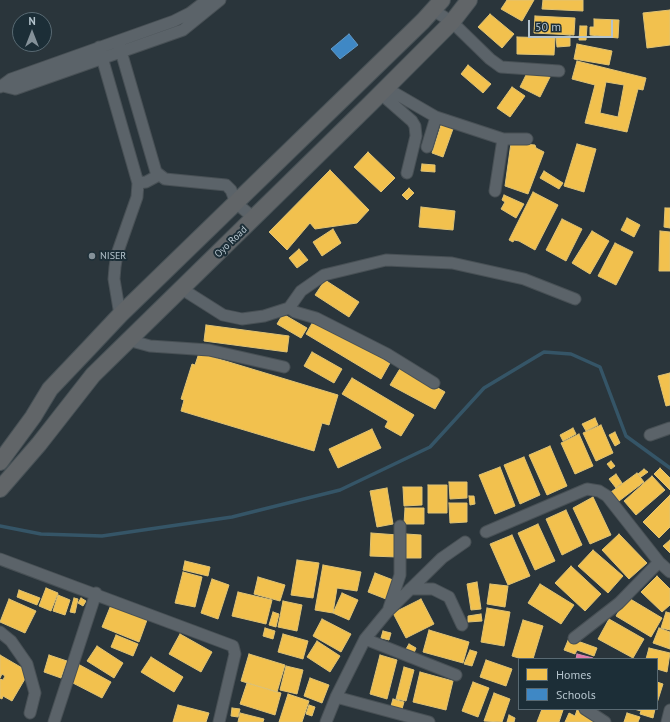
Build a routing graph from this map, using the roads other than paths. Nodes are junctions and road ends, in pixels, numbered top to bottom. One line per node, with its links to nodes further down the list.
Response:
1 (207, 0): 6 (street)
2 (220, 0): 8 (street)
3 (469, 0): 5 (highway, Oyo Road)
4 (438, 5): 5 (street); 21 (highway)
5 (452, 22): 10 (street); 12 (highway, Oyo Road)
6 (118, 41): 7 (street); 8 (street)
7 (99, 47): 9 (street); 11 (street)
8 (121, 52): 9 (street); 18 (street)
9 (103, 59): 11 (street); 19 (street)
10 (559, 71)
11 (1, 87)
12 (383, 90): 13 (street); 17 (street); 22 (highway, Oyo Road)
13 (436, 118): 14 (street); 16 (street)
14 (503, 139): 15 (street); 20 (street)
15 (527, 139)
16 (427, 147)
17 (407, 173)
18 (159, 175): 19 (street); 21 (street)
19 (138, 183): 26 (street)
20 (494, 192)
21 (236, 203): 22 (street); 26 (highway)
22 (255, 219): 23 (highway, Oyo Road)
23 (182, 289): 25 (street); 27 (highway, Oyo Road)
24 (575, 299): 25 (street)
25 (289, 308): 29 (street)
26 (120, 315): 32 (highway)
27 (128, 340): 28 (street); 33 (highway, Oyo Road)
28 (284, 367)
29 (434, 383)
30 (670, 428): 31 (street)
31 (650, 435)
32 (0, 462)
33 (0, 489)
34 (400, 526): 42 (street)
35 (486, 532): 38 (street)
36 (465, 542): 40 (street)
37 (0, 559): 41 (street)
38 (659, 562): 39 (street); 45 (street)
39 (670, 572)
40 (410, 589): 42 (street); 43 (street)
41 (96, 593): 52 (street); 53 (street)
42 (388, 611): 46 (street)
43 (462, 625)
44 (0, 632): 51 (street)
45 (574, 638)
46 (365, 639): 47 (street); 48 (street)
47 (456, 675)
48 (336, 697): 54 (street); 55 (street)
49 (587, 710): 56 (street)
50 (670, 710): 57 (street)
51 (30, 713)
52 (54, 722)
53 (219, 722)
54 (326, 722)
55 (429, 722)
56 (605, 722)
57 (667, 722)

